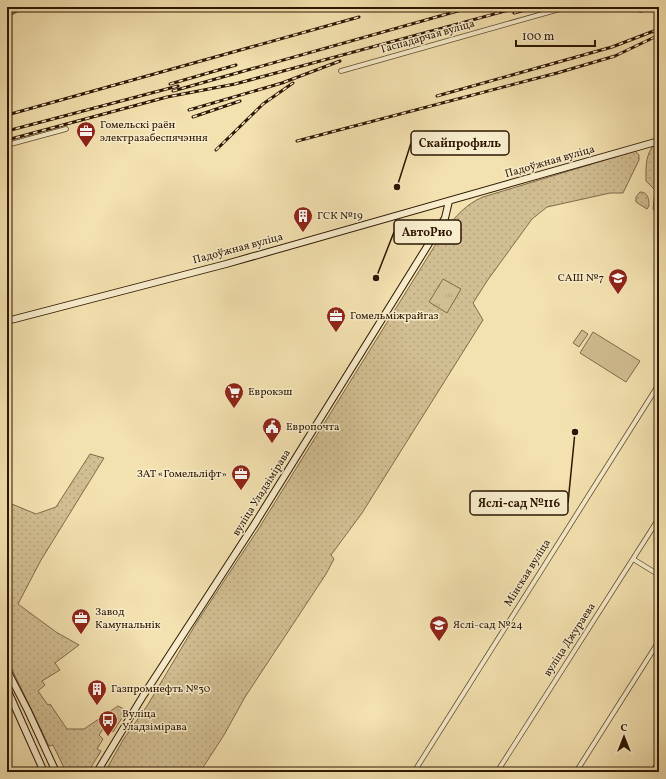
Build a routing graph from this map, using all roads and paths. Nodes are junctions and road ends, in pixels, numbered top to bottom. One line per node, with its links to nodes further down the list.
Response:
1 (567, 7): 2 (street, Гаспадарчая вуліца)
2 (340, 71)
3 (66, 129): 5 (street)
4 (659, 141): 6 (main road, Падоўжная вуліца)
5 (7, 145)
6 (449, 201): 7 (main road, Падоўжная вуліца); 17 (main road, вуліца Уладзімірава)
7 (7, 321)
8 (659, 384): 18 (street, Мінская вуліца)
9 (659, 518): 10 (street, вуліца Джураева)
10 (633, 559): 11 (street); 19 (street, вуліца Джураева)
11 (659, 575)
12 (659, 642): 20 (street)
13 (7, 670): 16 (main road)
14 (7, 689): 15 (main road)
15 (44, 772)
16 (56, 772)
17 (97, 772)
18 (414, 772)
19 (497, 772)
20 (576, 772)

